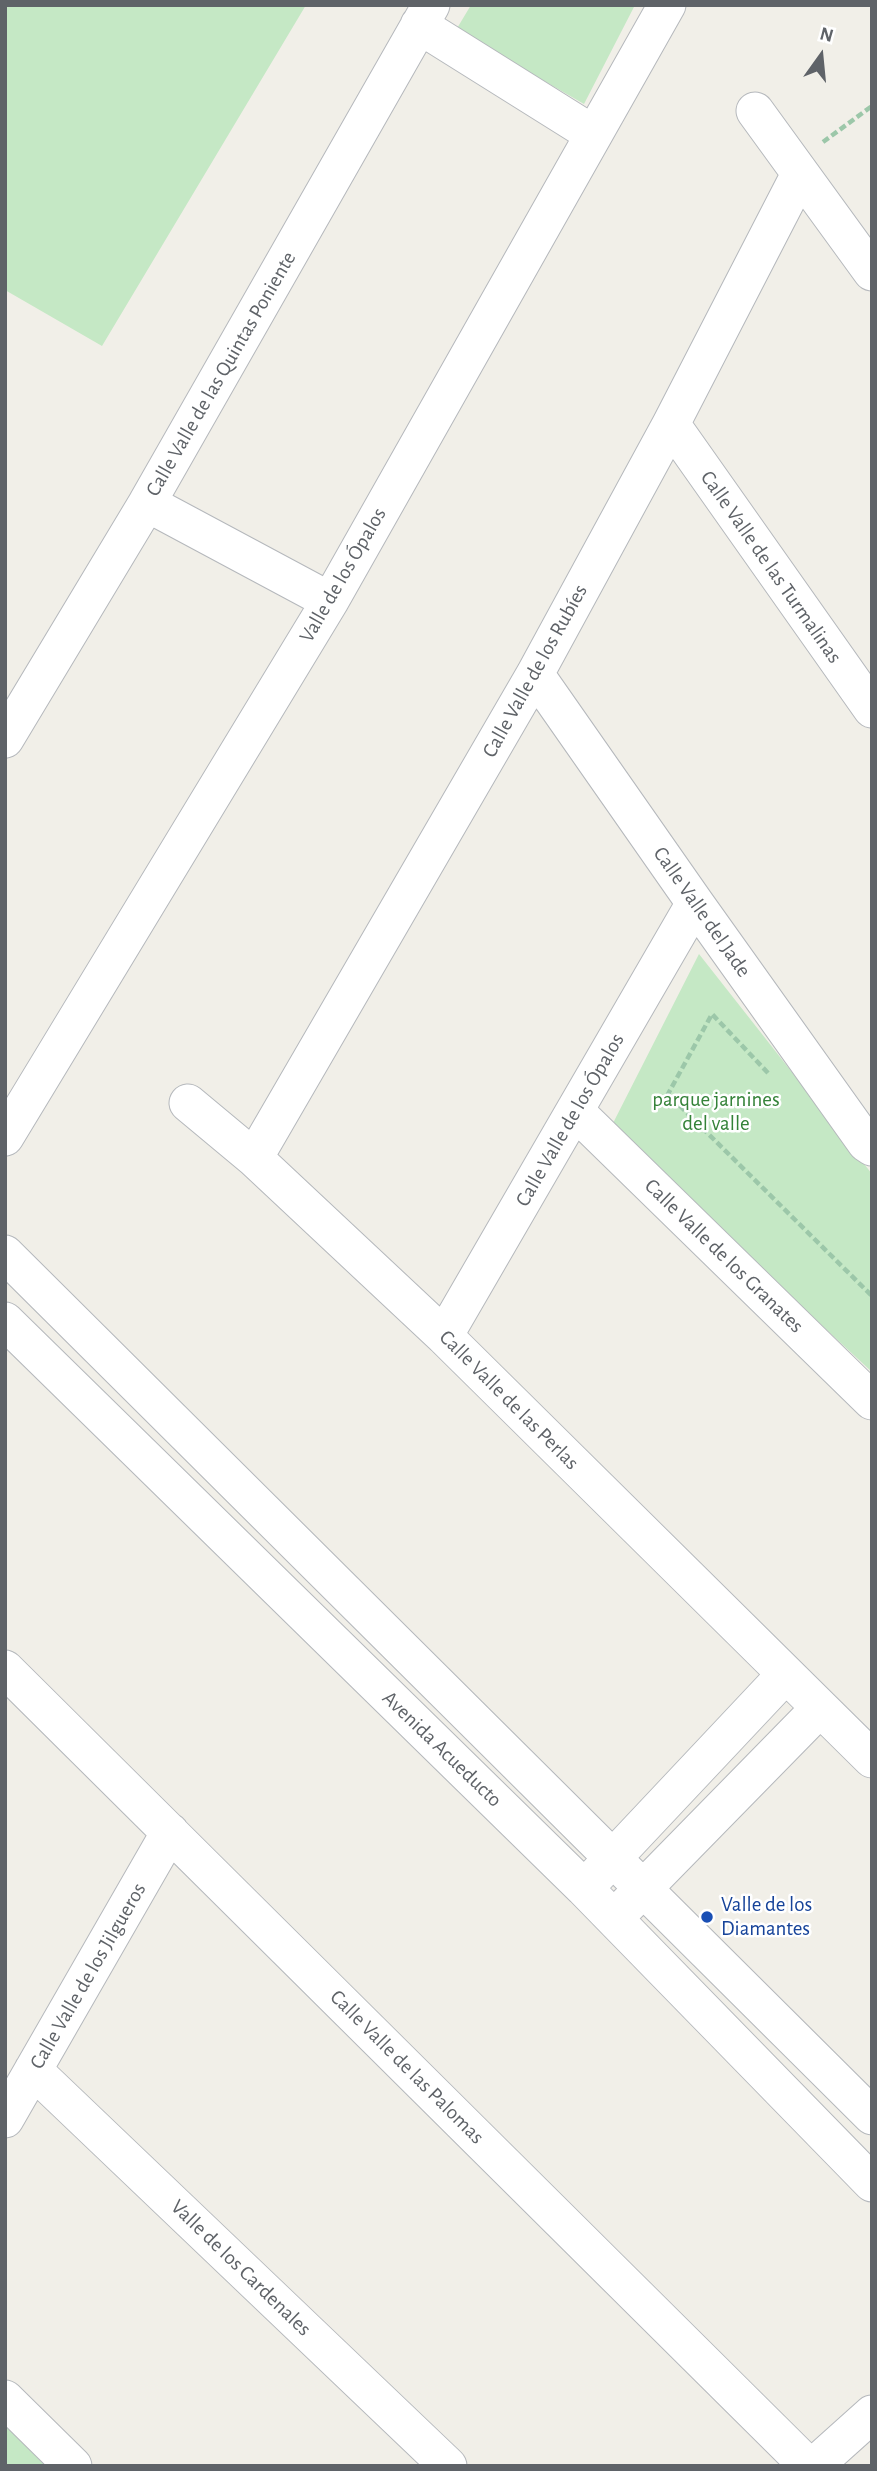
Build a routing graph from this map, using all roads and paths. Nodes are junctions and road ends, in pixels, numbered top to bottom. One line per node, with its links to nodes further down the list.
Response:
1 (667, 5): 5 (street, Valle de los Ópalos)
2 (425, 15): 5 (street); 9 (street, Calle Valle de las Quintas Poniente)
3 (872, 106): 6 (path)
4 (755, 111): 6 (street)
5 (593, 134): 10 (street, Valle de los Ópalos)
6 (800, 174): 7 (street); 8 (street, Calle Valle de los Rubíes)
7 (872, 272)
8 (671, 424): 11 (street, Calle Valle de los Rubíes); 12 (street, Calle Valle de las Turmalinas)
9 (147, 503): 10 (street); 13 (street, Calle Valle de las Quintas Poniente)
10 (330, 601): 18 (street, Valle de los Ópalos)
11 (535, 674): 14 (street, Calle Valle del Jade); 20 (street, Calle Valle de los Rubíes)
12 (872, 709)
13 (5, 740)
14 (695, 903): 17 (street, Calle Valle de los Ópalos); 19 (street, Calle Valle del Jade)
15 (769, 1074): 22 (path)
16 (188, 1103): 20 (street, Calle Valle de las Perlas)
17 (576, 1112): 24 (street, Calle Valle de los Ópalos); 25 (street, Calle Valle de los Granates)
18 (5, 1136)
19 (872, 1147)
20 (254, 1158): 24 (street, Calle Valle de las Perlas)
21 (13, 1271): 31 (street, Avenida Acueducto)
22 (872, 1296)
23 (5, 1321): 32 (street, Avenida Acueducto)
24 (444, 1336): 27 (street, Calle Valle de las Perlas)
25 (872, 1401)
26 (5, 1669): 30 (street, Calle Valle de las Palomas)
27 (786, 1674): 28 (street, Calle Valle de las Perlas); 31 (street)
28 (820, 1708): 29 (street, Calle Valle de las Perlas); 33 (street)
29 (872, 1759)
30 (170, 1832): 35 (street, Calle Valle de los Jilgueros); 41 (street, Calle Valle de las Palomas)
31 (613, 1860): 32 (street); 33 (street, Avenida Acueducto)
32 (584, 1888): 34 (street, Avenida Acueducto)
33 (643, 1889): 34 (street); 36 (street, Avenida Acueducto)
34 (614, 1919): 38 (street, Avenida Acueducto)
35 (33, 2070): 37 (street, Calle Valle de los Jilgueros); 43 (street, Valle de los Cardenales)
36 (872, 2116)
37 (5, 2119)
38 (872, 2183)
39 (5, 2399): 42 (street)
40 (872, 2414): 41 (street)
41 (797, 2462)
42 (73, 2466)
43 (448, 2466)

